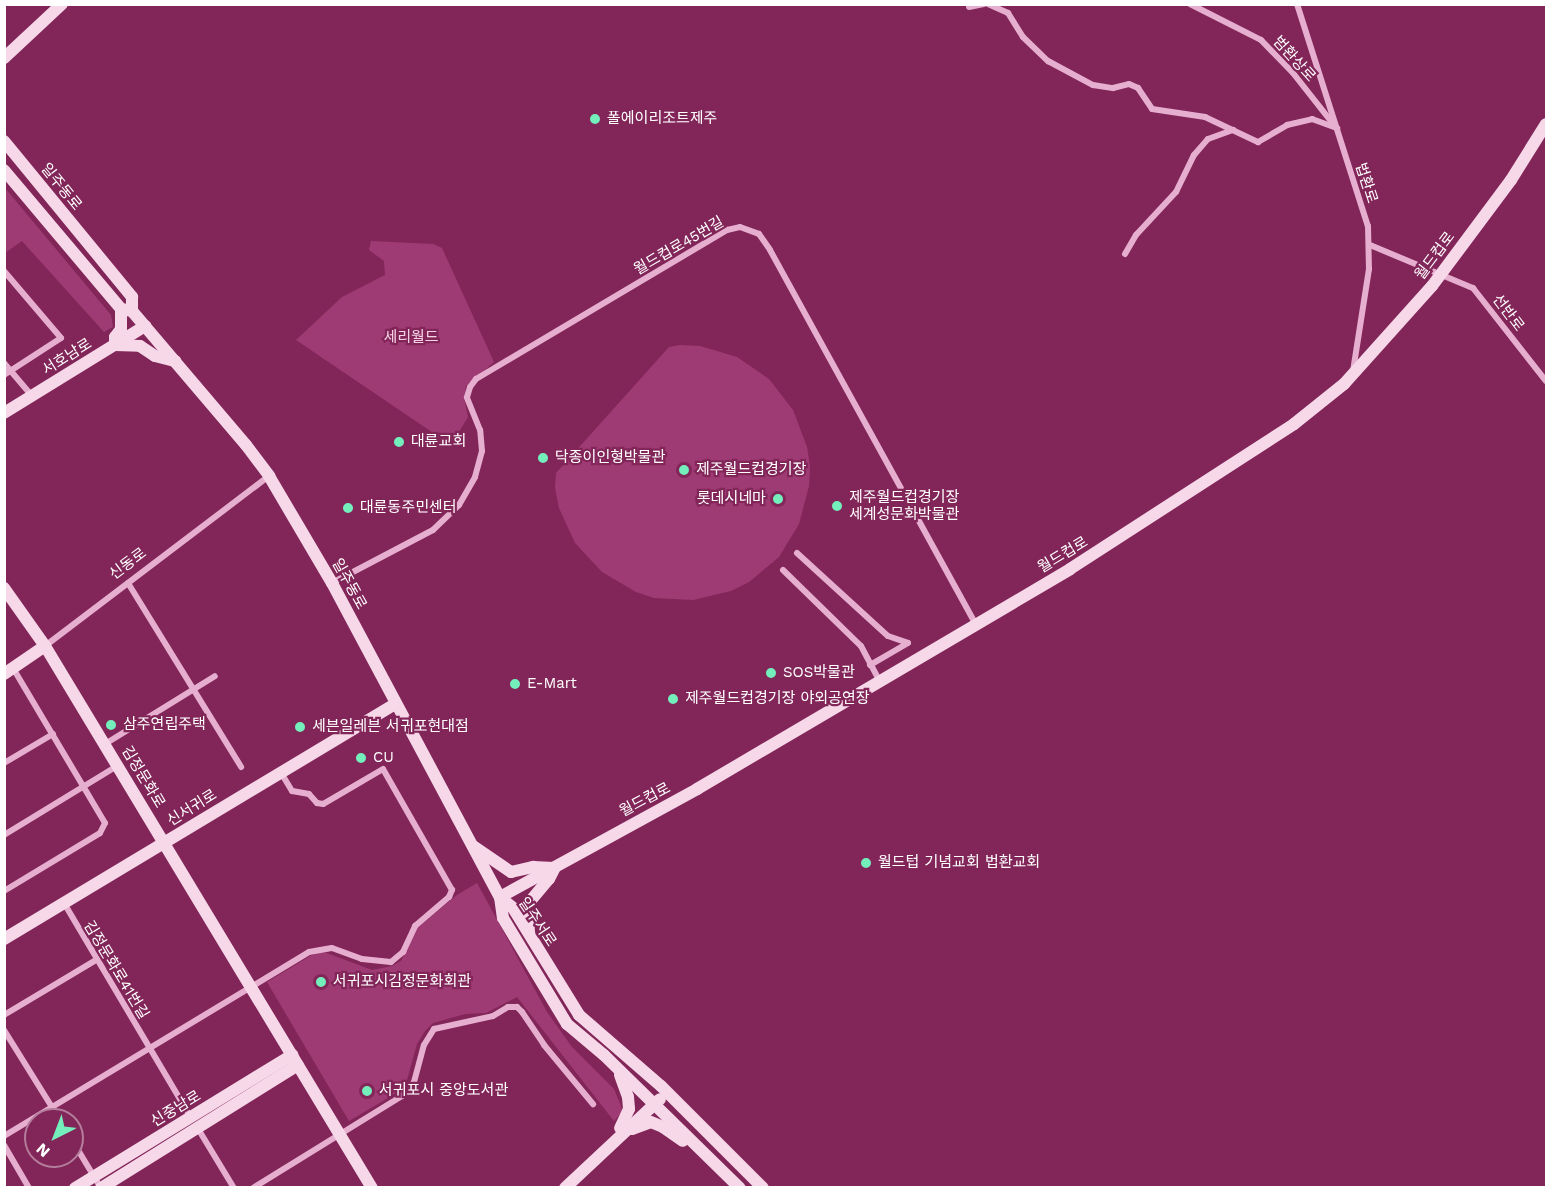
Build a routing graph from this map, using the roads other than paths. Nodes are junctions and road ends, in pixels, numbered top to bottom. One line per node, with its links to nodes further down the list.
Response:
1 (62, 4): 6 (main road)
2 (986, 4): 5 (street); 9 (street)
3 (1190, 4): 8 (street, 범환상로)
4 (1296, 4): 8 (street, 법환로)
5 (969, 7)
6 (4, 58)
7 (1546, 124): 15 (main road, 월드컵로)
8 (1336, 128): 9 (street); 12 (street, 법환로)
9 (1233, 130): 13 (street)
10 (4, 141): 16 (main road, 일주동로)
11 (4, 170): 16 (main road, 일주동로)
12 (1370, 245): 15 (street, 선반로); 22 (street, 법환로)
13 (1125, 254)
14 (4, 271): 21 (street)
15 (1440, 276): 22 (main road, 월드컵로); 23 (street, 선반로)
16 (127, 310): 17 (main road, 일주동로); 18 (main road)
17 (146, 326): 18 (main road, 서호남로); 19 (main road, 일주동로)
18 (115, 345): 19 (main road); 24 (main road, 서호남로)
19 (175, 361): 26 (main road, 일주동로)
20 (4, 363): 21 (street)
21 (8, 373): 24 (street)
22 (1353, 375): 32 (main road, 월드컵로)
23 (1546, 381)
24 (32, 397): 25 (main road, 서호남로)
25 (4, 413)
26 (269, 476): 29 (street, 신동로); 30 (main road, 일주동로)
27 (797, 553): 34 (street)
28 (783, 570): 34 (street)
29 (128, 583): 33 (street, 신동로); 38 (street)
30 (332, 584): 32 (street, 월드컵로45번길); 39 (main road, 일주동로)
31 (4, 588): 33 (main road)
32 (976, 624): 37 (main road, 월드컵로)
33 (45, 646): 35 (main road, 신동로); 41 (main road, 김정문화로)
34 (870, 665): 37 (street)
35 (9, 671): 40 (street)
36 (215, 676): 38 (street)
37 (879, 680): 50 (main road, 월드컵로)
38 (193, 690): 41 (street); 44 (street)
39 (395, 704): 45 (main road, 신서귀로); 49 (main road, 일주동로)
40 (53, 734): 42 (street); 46 (street)
41 (105, 744): 43 (main road, 김정문화로)
42 (4, 764)
43 (118, 766): 46 (street); 48 (main road, 김정문화로)
44 (241, 768)
45 (280, 772): 48 (main road, 신서귀로); 57 (street)
46 (85, 786): 47 (street); 51 (street)
47 (4, 835)
48 (165, 843): 53 (main road, 신서귀로); 57 (main road, 김정문화로)
49 (472, 846): 50 (main road); 52 (main road, 일주동로)
50 (555, 868): 52 (main road, 월드컵로); 54 (main road)
51 (4, 891)
52 (500, 897): 54 (main road, 일주서로); 61 (main road, 일주서로)
53 (64, 903): 55 (main road, 신서귀로); 56 (street, 김정문화로41번길)
54 (530, 936): 63 (main road, 일주서로)
55 (4, 939)
56 (96, 960): 58 (street); 60 (street, 김정문화로41번길)
57 (251, 987): 60 (street); 62 (main road, 김정문화로)
58 (4, 1016)
59 (4, 1030): 66 (street)
60 (149, 1048): 66 (street); 67 (street, 김정문화로41번길)
61 (604, 1055): 64 (main road, 일주서로); 68 (main road)
62 (295, 1060): 67 (main road, 신중남로); 69 (main road, 김정문화로)
63 (664, 1089): 64 (main road); 83 (main road, 일주서로)
64 (652, 1102): 68 (main road); 72 (main road, 일주서로)
65 (593, 1104): 69 (street)
66 (52, 1107): 70 (street)
67 (194, 1123): 74 (main road, 신중남로); 75 (main road, 신중남로); 78 (street, 김정문화로41번길)
68 (623, 1130): 72 (main road); 81 (main road)
69 (340, 1134): 79 (street); 80 (main road, 김정문화로)
70 (4, 1136)
71 (4, 1145): 76 (street)
72 (706, 1155): 82 (main road, 일주서로)
73 (84, 1160): 74 (street)
74 (94, 1176): 75 (street); 77 (main road, 신중남로)
75 (101, 1187)
76 (29, 1188)
77 (75, 1188)
78 (234, 1188)
79 (253, 1188)
80 (372, 1188)
81 (565, 1188)
82 (740, 1188)
83 (763, 1188)

